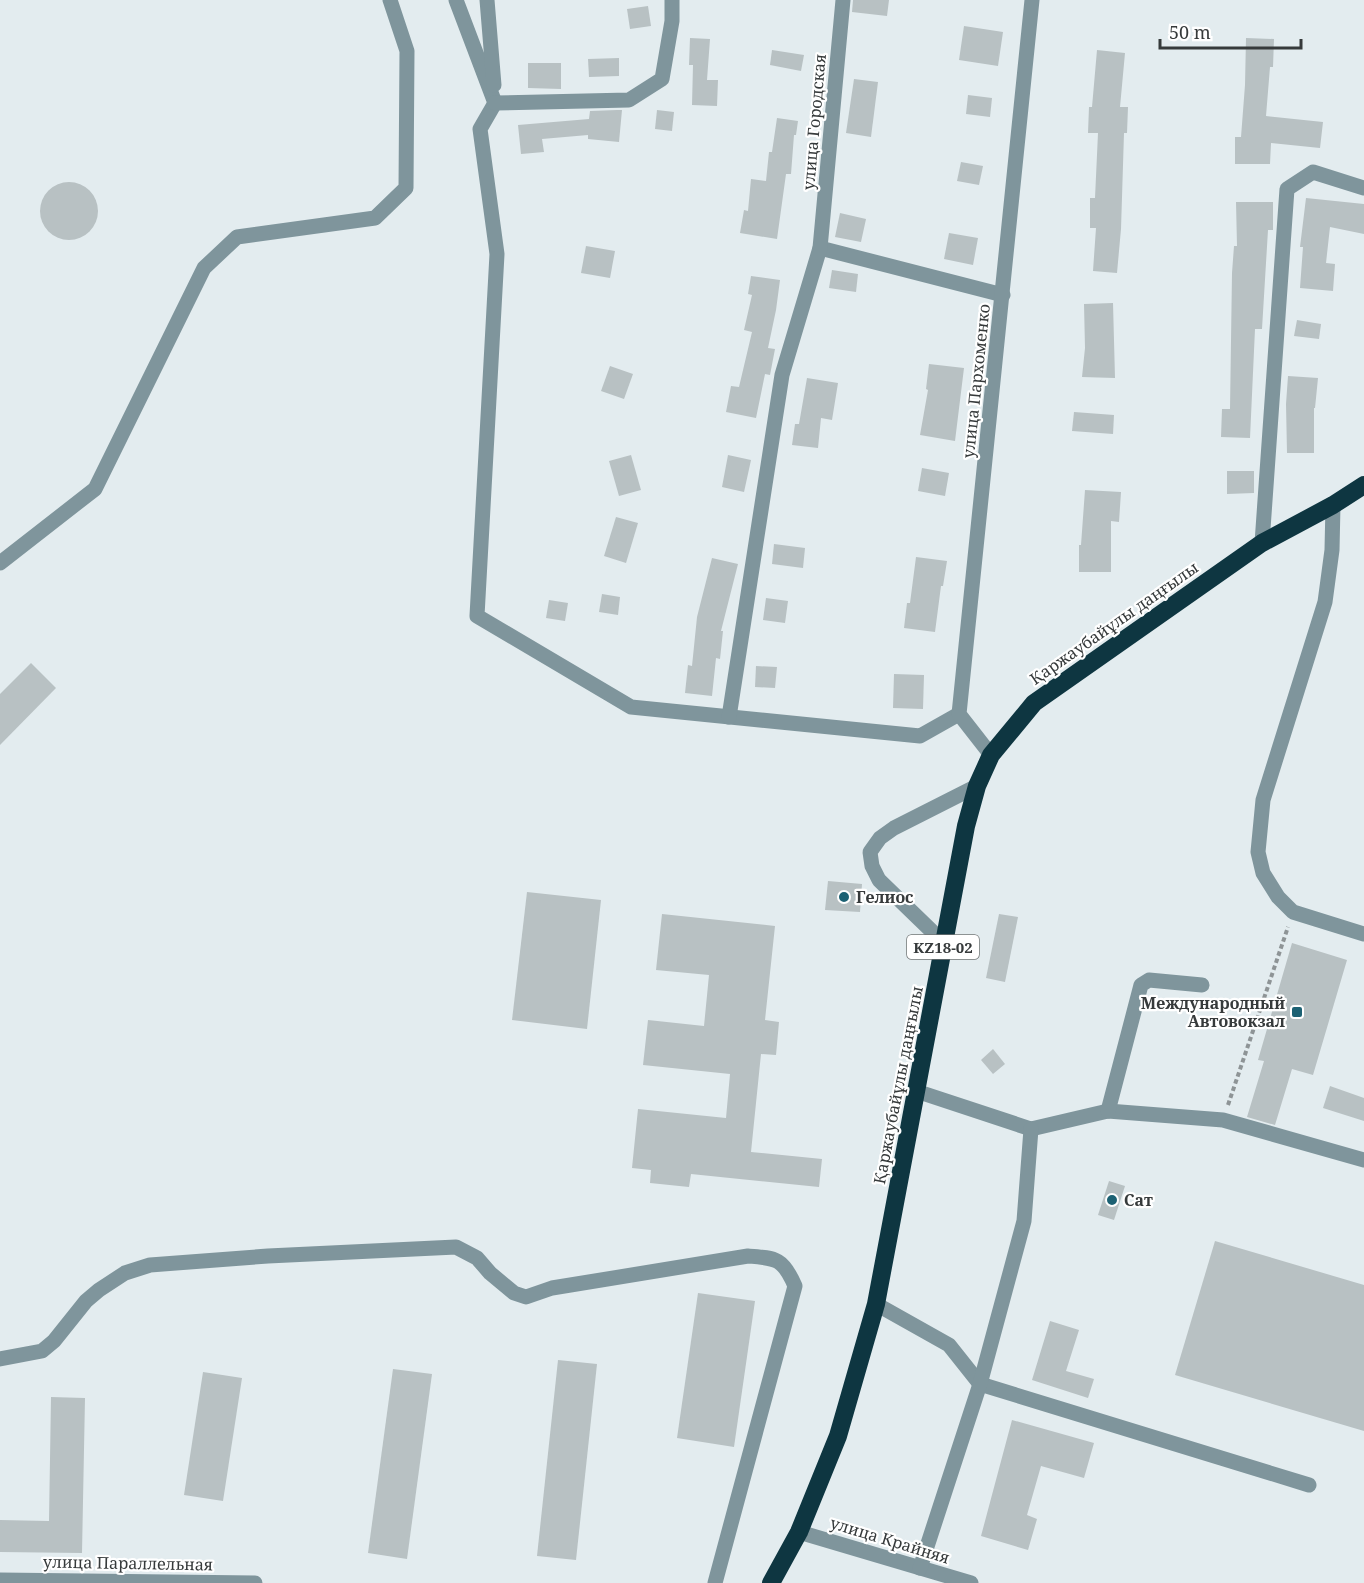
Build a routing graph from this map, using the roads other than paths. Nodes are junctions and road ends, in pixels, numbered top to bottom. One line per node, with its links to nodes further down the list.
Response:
1 (390, 0): 14 (street)
2 (456, 0): 7 (street)
3 (487, 0): 7 (street)
4 (672, 0): 7 (street)
5 (843, 0): 9 (street, улица Городская)
6 (1032, 0): 10 (street, улица Пархоменко)
7 (495, 103): 16 (street)
8 (1364, 188): 13 (street)
9 (820, 248): 10 (street); 16 (street, улица Городская)
10 (1003, 295): 15 (street, улица Пархоменко)
11 (1364, 485): 12 (highway, Қаржаубайұлы даңғылы / KZ18-02)
12 (1333, 505): 13 (highway, Қаржаубайұлы даңғылы / KZ18-02); 19 (street)
13 (1262, 543): 17 (highway, Қаржаубайұлы даңғылы / KZ18-02)
14 (0, 563)
15 (959, 714): 16 (street); 17 (street)
16 (729, 717)
17 (991, 755): 18 (highway, Қаржаубайұлы даңғылы / KZ18-02)
18 (977, 786): 20 (highway, Қаржаубайұлы даңғылы / KZ18-02); 20 (street)
19 (1364, 934)
20 (944, 943): 22 (highway, Қаржаубайұлы даңғылы / KZ18-02)
21 (1202, 985): 23 (street)
22 (916, 1090): 24 (street); 26 (highway, Қаржаубайұлы даңғылы / KZ18-02)
23 (1108, 1111): 24 (street); 25 (street)
24 (1030, 1129): 28 (street)
25 (1364, 1160)
26 (876, 1304): 28 (street); 30 (highway, Қаржаубайұлы даңғылы / KZ18-02)
27 (0, 1359): 35 (street)
28 (980, 1384): 29 (street); 31 (street)
29 (1310, 1485)
30 (799, 1532): 31 (street, улица Крайняя); 36 (highway, Қаржаубайұлы даңғылы / KZ18-02)
31 (920, 1568): 37 (street, улица Крайняя)
32 (0, 1580): 33 (street, улица Параллельная)
33 (136, 1582): 34 (street, улица Параллельная)
34 (255, 1583)
35 (715, 1583)
36 (771, 1583)
37 (971, 1583)

